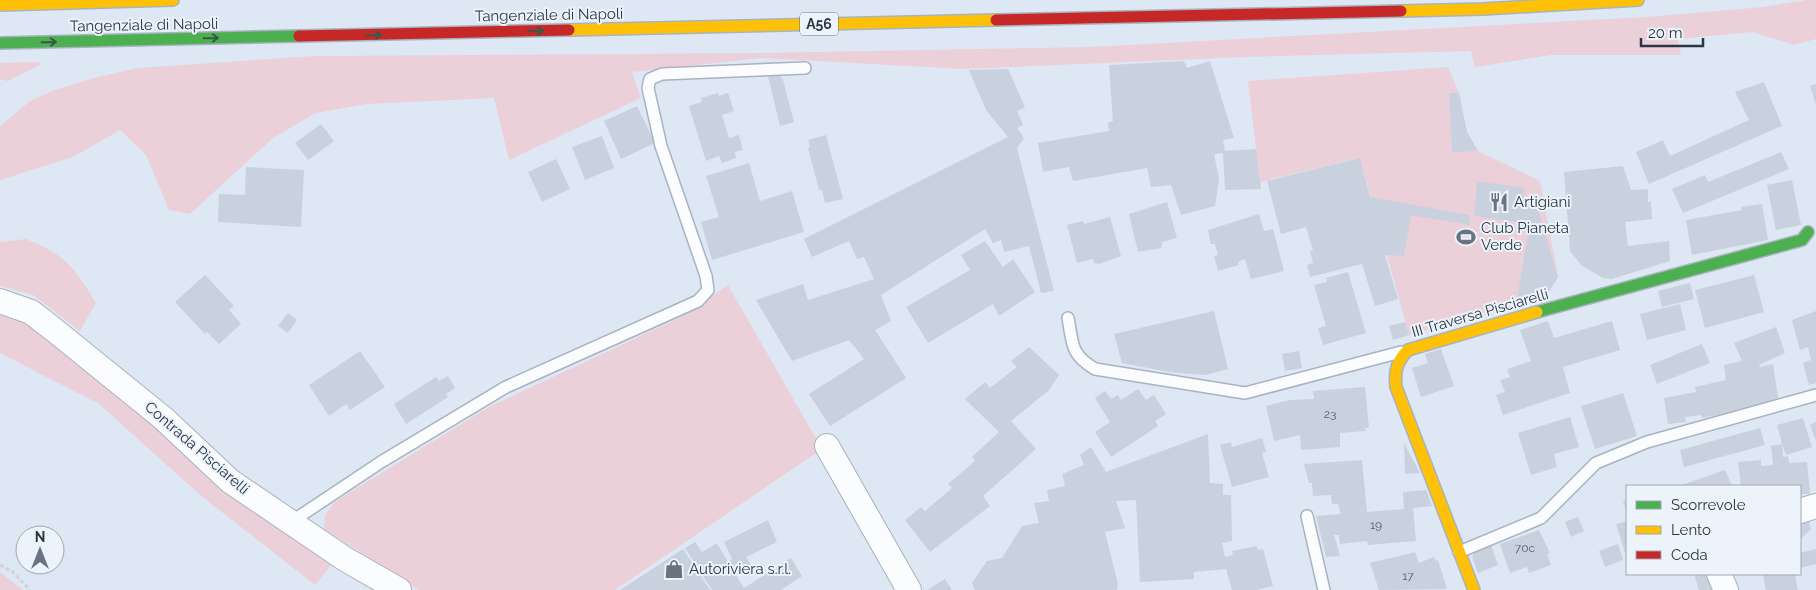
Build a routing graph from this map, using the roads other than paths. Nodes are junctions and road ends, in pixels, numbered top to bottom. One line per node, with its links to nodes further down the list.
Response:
1 (173, 0): 3 (main road, Tangenziale di Napoli)
2 (1638, 0): 4 (main road, Tangenziale di Napoli / A56, one-way to 2)
3 (0, 5)
4 (0, 43)
5 (805, 68): 15 (lane)
6 (1808, 232): 9 (main road, III Traversa Pisciarelli)
7 (0, 301): 15 (street, Contrada Pisciarelli)
8 (1068, 318): 9 (lane)
9 (1408, 350): 16 (main road, III Traversa Pisciarelli)
10 (1816, 395): 16 (lane)
11 (827, 446): 19 (street)
12 (1816, 506): 13 (street)
13 (1801, 510)
14 (1307, 516): 20 (lane)
15 (291, 522): 18 (street, Contrada Pisciarelli)
16 (1459, 552): 21 (main road, III Traversa Pisciarelli)
17 (1720, 575): 22 (street)
18 (399, 590)
19 (909, 590)
20 (1324, 590)
21 (1474, 590)
22 (1726, 590)

